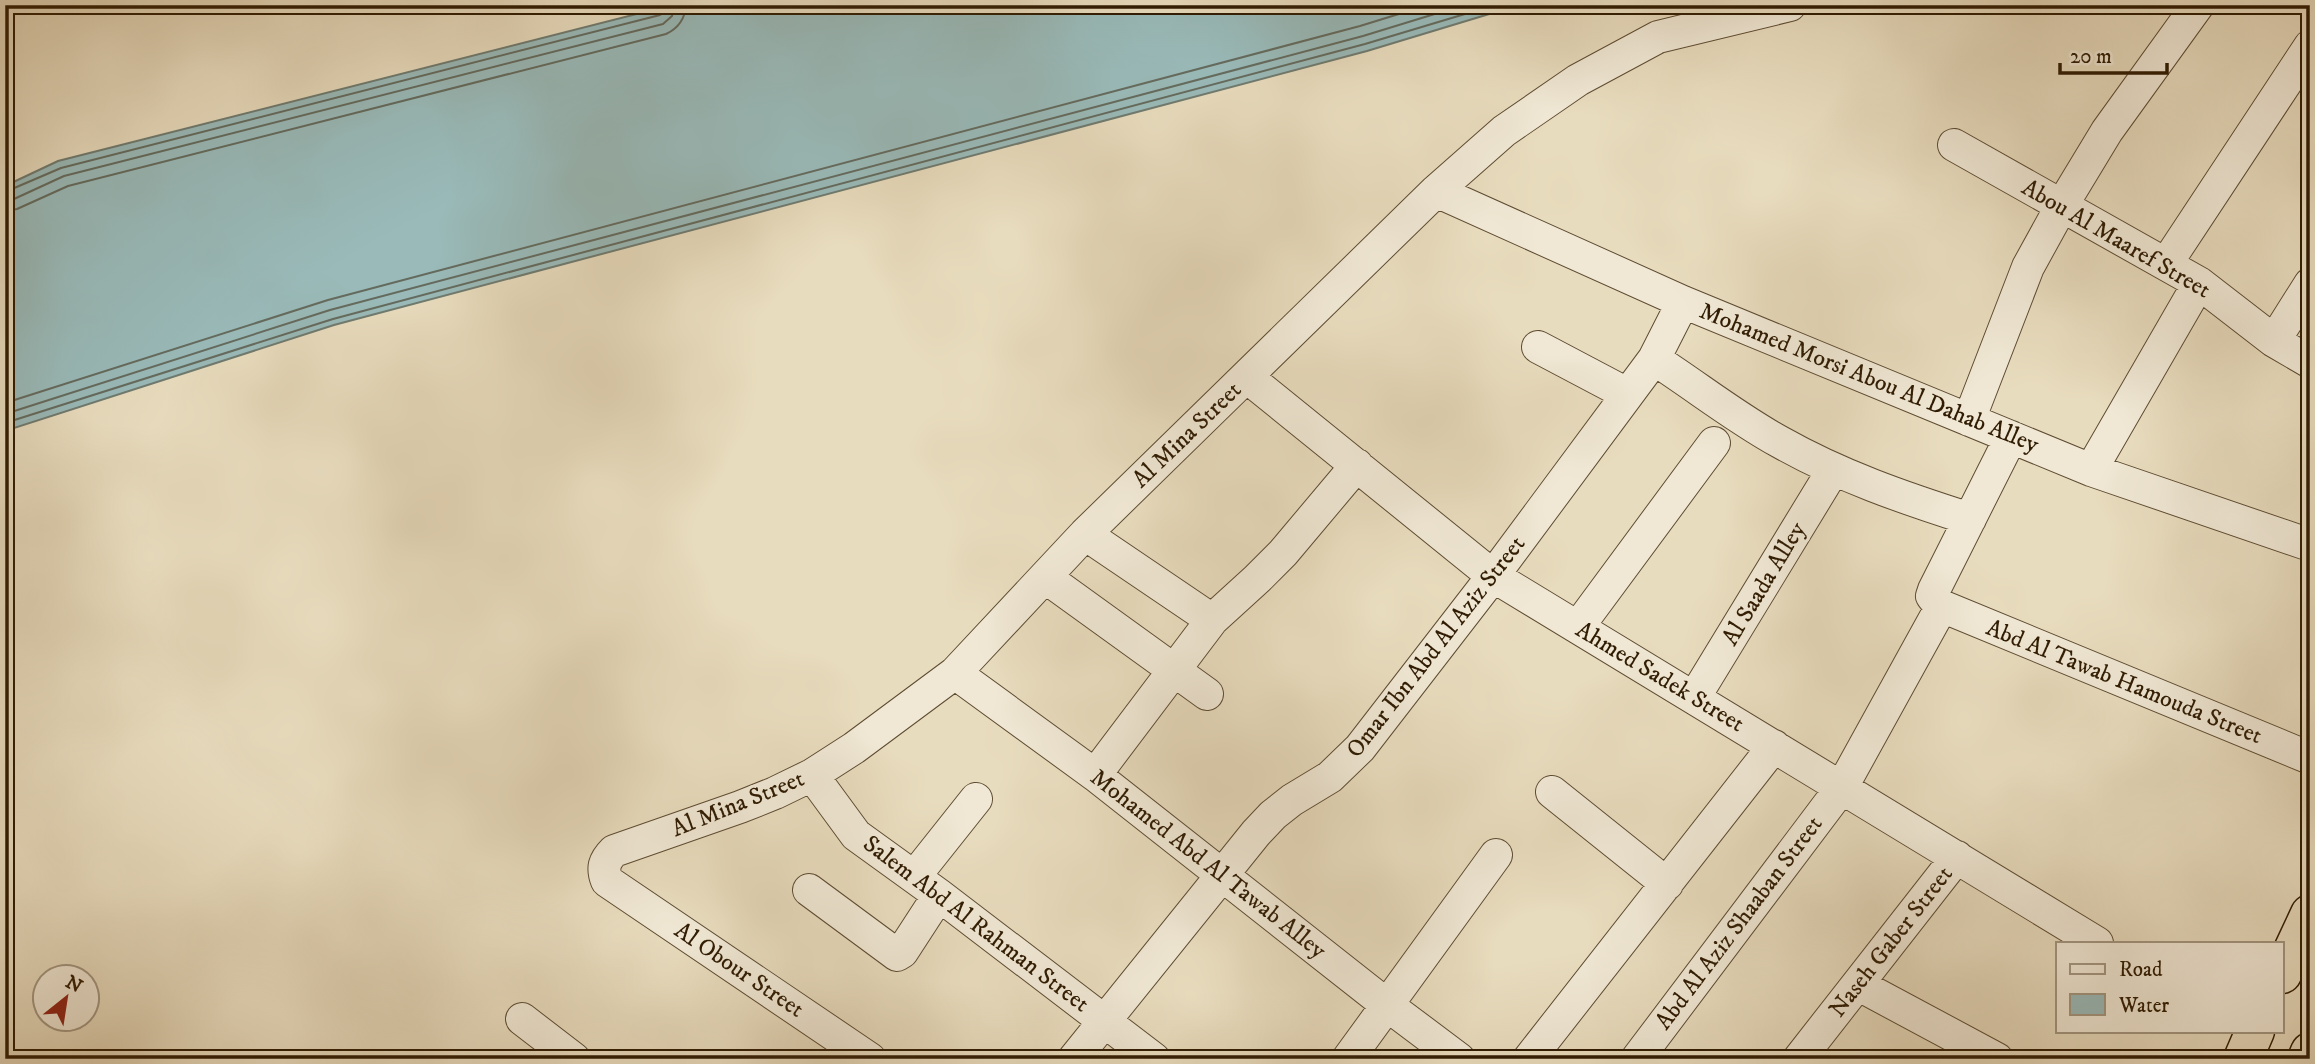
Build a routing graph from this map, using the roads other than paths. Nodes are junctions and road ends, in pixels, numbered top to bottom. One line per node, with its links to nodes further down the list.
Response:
1 (1790, 5): 5 (street, Al Mina Street)
2 (2198, 5): 6 (street)
3 (2310, 47): 7 (street)
4 (1954, 145): 6 (street, Abou Al Maaref Street)
5 (1436, 191): 10 (street, Mohamed Morsi Abou Al Dahab Alley); 15 (street, Al Mina Street)
6 (2062, 207): 7 (street, Abou Al Maaref Street); 17 (street)
7 (2165, 264): 8 (street, Abou Al Maaref Street)
8 (2199, 283): 11 (street, Abou Al Maaref Street); 22 (street)
9 (2310, 284): 11 (street)
10 (1683, 302): 13 (street, Omar Ibn Abd Al Aziz Street); 17 (street, Mohamed Morsi Abou Al Dahab Alley)
11 (2274, 341): 14 (street, Abou Al Maaref Street)
12 (1538, 347): 16 (street)
13 (1654, 359): 16 (street, Omar Ibn Abd Al Aziz Street); 21 (street)
14 (2310, 362)
15 (1247, 377): 20 (street, Ahmed Sadek Street); 24 (street, Al Mina Street)
16 (1627, 394): 27 (street, Omar Ibn Abd Al Aziz Street)
17 (1969, 420): 18 (street, Mohamed Morsi Abou Al Dahab Alley)
18 (2011, 437): 22 (street, Mohamed Morsi Abou Al Dahab Alley); 23 (street)
19 (1714, 443): 30 (street)
20 (1357, 465): 27 (street, Ahmed Sadek Street); 29 (street)
21 (1833, 470): 23 (street); 34 (street, Al Saada Alley)
22 (2091, 470): 25 (street, Mohamed Morsi Abou Al Dahab Alley)
23 (1969, 519): 28 (street)
24 (1085, 534): 26 (street, Al Mina Street); 29 (street)
25 (2310, 545)
26 (1045, 576): 31 (street); 32 (street, Al Mina Street)
27 (1493, 576): 30 (street, Ahmed Sadek Street); 44 (street, Omar Ibn Abd Al Aziz Street)
28 (1939, 606): 36 (street, Abd Al Tawab Hamouda Street); 39 (street, Abd Al Aziz Shaaban Street)
29 (1212, 620): 31 (street)
30 (1578, 627): 34 (street, Ahmed Sadek Street)
31 (1172, 669): 33 (street); 38 (street)
32 (955, 673): 37 (street, Al Mina Street); 38 (street, Mohamed Abd Al Tawab Alley)
33 (1207, 694)
34 (1694, 698): 35 (street, Ahmed Sadek Street)
35 (1774, 746): 39 (street, Ahmed Sadek Street); 47 (street)
36 (2310, 758)
37 (811, 775): 45 (street, Salem Abd Al Rahman Street); 46 (street, Al Mina Street)
38 (1095, 775): 44 (street, Mohamed Abd Al Tawab Alley)
39 (1842, 787): 43 (street, Ahmed Sadek Street); 65 (street, Abd Al Aziz Shaaban Street)
40 (1552, 792): 47 (street)
41 (976, 799): 45 (street)
42 (1496, 855): 54 (street)
43 (1957, 858): 51 (street, Ahmed Sadek Street); 53 (street, Naseh Gaber Street)
44 (1222, 874): 54 (street, Mohamed Abd Al Tawab Alley); 56 (street, Omar Ibn Abd Al Aziz Street)
45 (914, 877): 49 (street, Salem Abd Al Rahman Street)
46 (607, 881): 59 (street, Al Obour Street)
47 (1667, 884): 64 (street)
48 (809, 890): 49 (street)
49 (939, 895): 56 (street, Salem Abd Al Rahman Street)
50 (2310, 914): 52 (highway)
51 (2095, 942)
52 (2284, 970)
53 (1859, 985): 66 (street, Naseh Gaber Street); 67 (street)
54 (1387, 1005): 62 (street); 63 (street, Mohamed Abd Al Tawab Alley)
55 (522, 1019): 58 (street)
56 (1105, 1020): 60 (street, Omar Ibn Abd Al Aziz Street); 61 (street, Salem Abd Al Rahman Street)
57 (2310, 1052): 68 (highway)
58 (575, 1059)
59 (870, 1059)
60 (1074, 1059)
61 (1154, 1059)
62 (1348, 1059)
63 (1459, 1059)
64 (1529, 1059)
65 (1637, 1059)
66 (1799, 1059)
67 (1997, 1059)
68 (2307, 1059)

